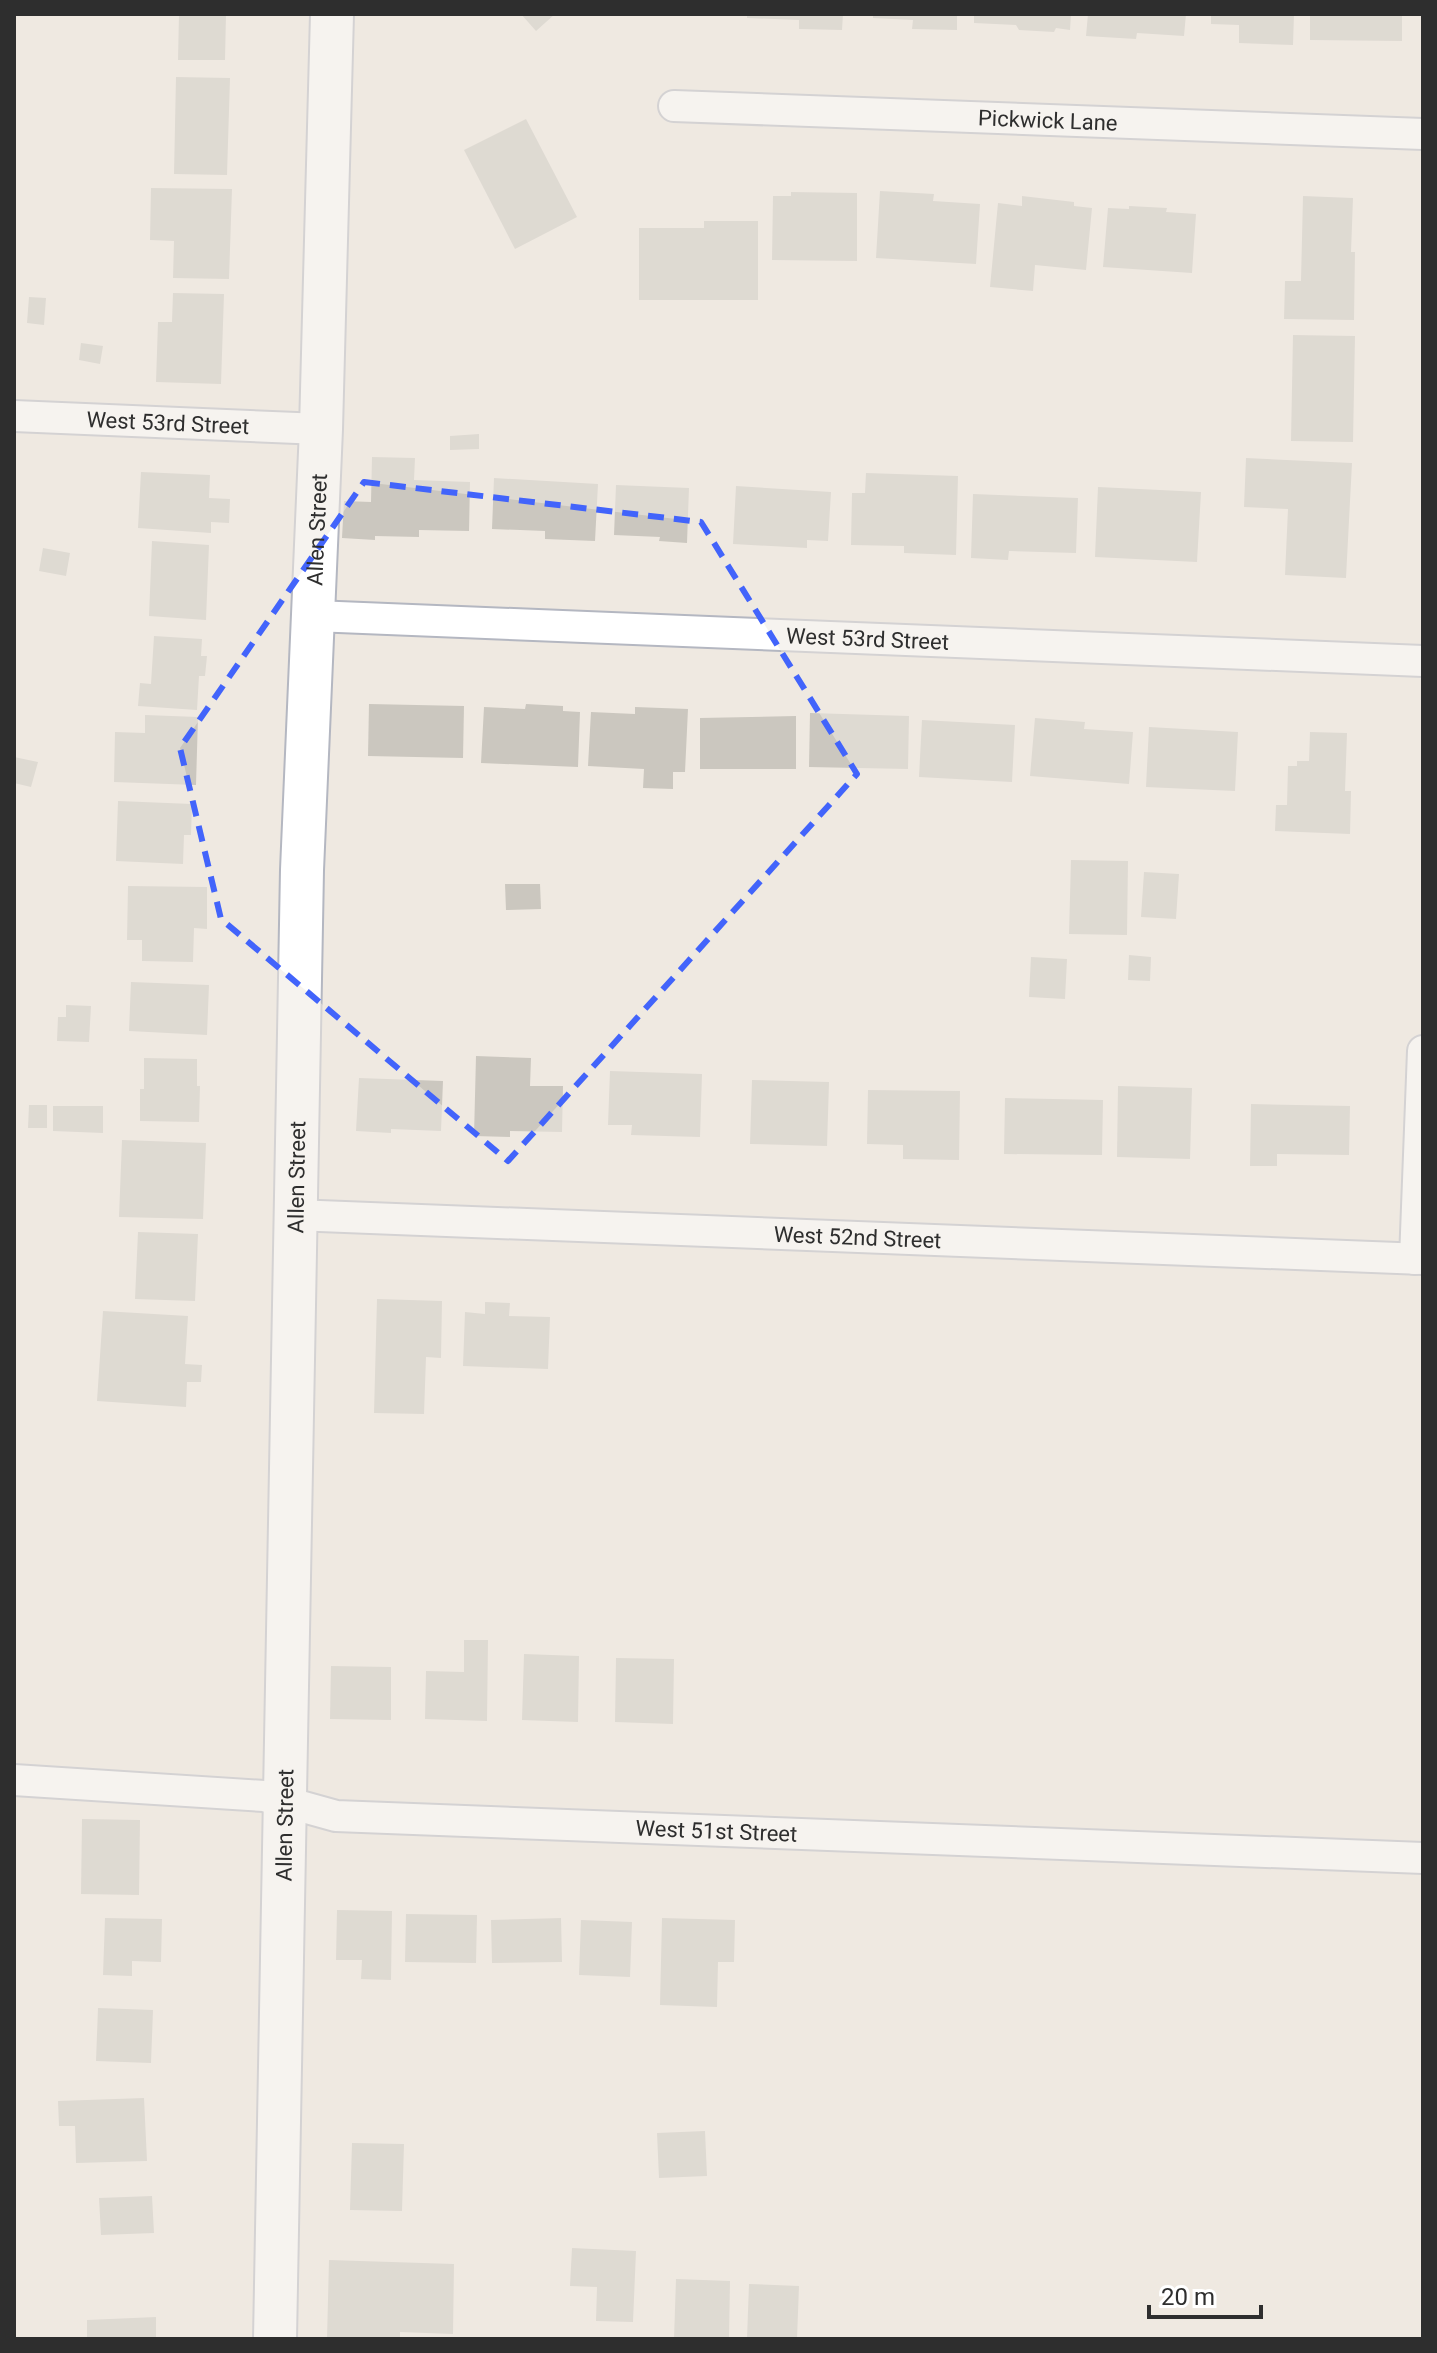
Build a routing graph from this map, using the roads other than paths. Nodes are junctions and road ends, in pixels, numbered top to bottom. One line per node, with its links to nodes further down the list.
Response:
1 (332, 14): 5 (street, Allen Street)
2 (674, 106): 3 (street, Pickwick Lane)
3 (1423, 134)
4 (14, 416): 5 (street, West 53rd Street)
5 (321, 429): 6 (street, Allen Street)
6 (314, 616): 7 (street, West 53rd Street); 9 (street, Allen Street)
7 (1423, 661)
8 (1423, 1051): 10 (street)
9 (294, 1215): 10 (street, West 52nd Street); 12 (street, Allen Street)
10 (1419, 1259)
11 (14, 1780): 12 (street, West 51st Street)
12 (284, 1801): 13 (street, West 51st Street); 14 (street, Allen Street)
13 (1423, 1858)
14 (275, 2339)

